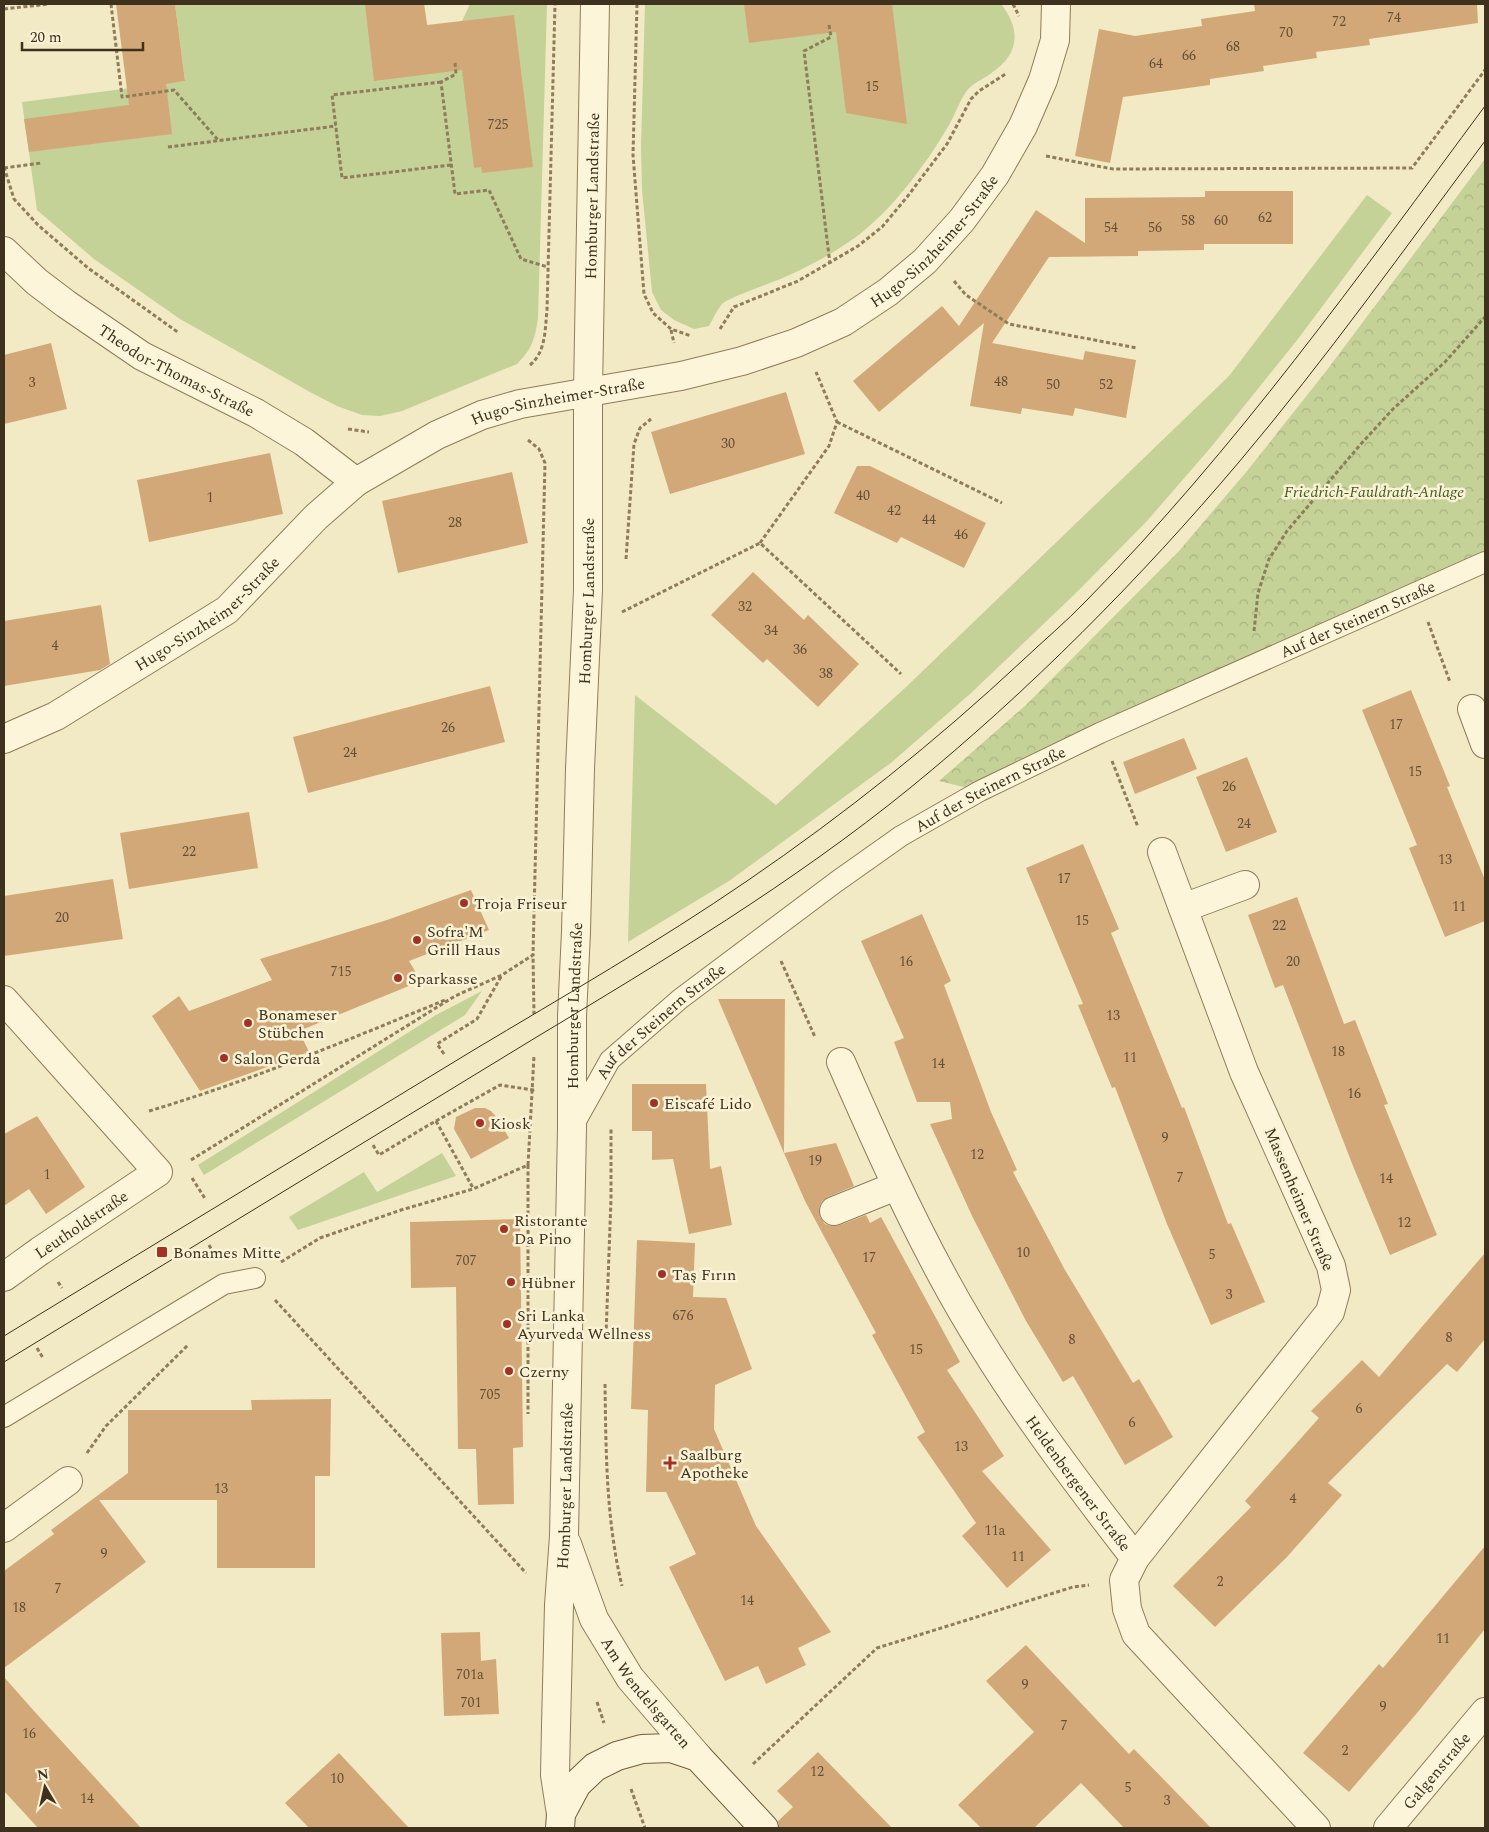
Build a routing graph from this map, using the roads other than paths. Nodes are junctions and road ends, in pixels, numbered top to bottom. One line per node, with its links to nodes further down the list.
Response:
1 (596, 4): 6 (street, Homburger Landstraße)
2 (1056, 4): 4 (street, Hugo-Sinzheimer-Straße)
3 (1029, 12): 4 (street)
4 (1055, 40): 6 (street, Hugo-Sinzheimer-Straße)
5 (4, 251): 7 (street, Theodor-Thomas-Straße)
6 (588, 391): 7 (street, Hugo-Sinzheimer-Straße); 17 (street, Homburger Landstraße)
7 (356, 482): 10 (street, Hugo-Sinzheimer-Straße)
8 (1485, 562): 17 (lane, Auf der Steinern Straße)
9 (1472, 708): 11 (street)
10 (4, 739)
11 (1485, 744)
12 (1162, 852): 14 (street, Massenheimer Straße)
13 (1245, 885): 14 (street)
14 (1183, 908): 26 (street, Massenheimer Straße)
15 (4, 1000): 20 (street, Leutholdstraße)
16 (841, 1062): 18 (street, Heldenbergener Straße)
17 (572, 1128): 25 (street, Homburger Landstraße)
18 (896, 1186): 19 (street); 26 (street, Heldenbergener Straße)
19 (834, 1211)
20 (4, 1277)
21 (255, 1278): 22 (lane)
22 (4, 1417)
23 (68, 1480): 24 (street)
24 (4, 1528)
25 (564, 1536): 28 (street, Am Wendelsgarten); 29 (street, Homburger Landstraße)
26 (1130, 1569): 31 (street)
27 (1485, 1712): 32 (street, Galgenstraße)
28 (698, 1757): 29 (street); 30 (street, Am Wendelsgarten)
29 (561, 1821)
30 (764, 1828)
31 (1316, 1828)
32 (1388, 1828)

